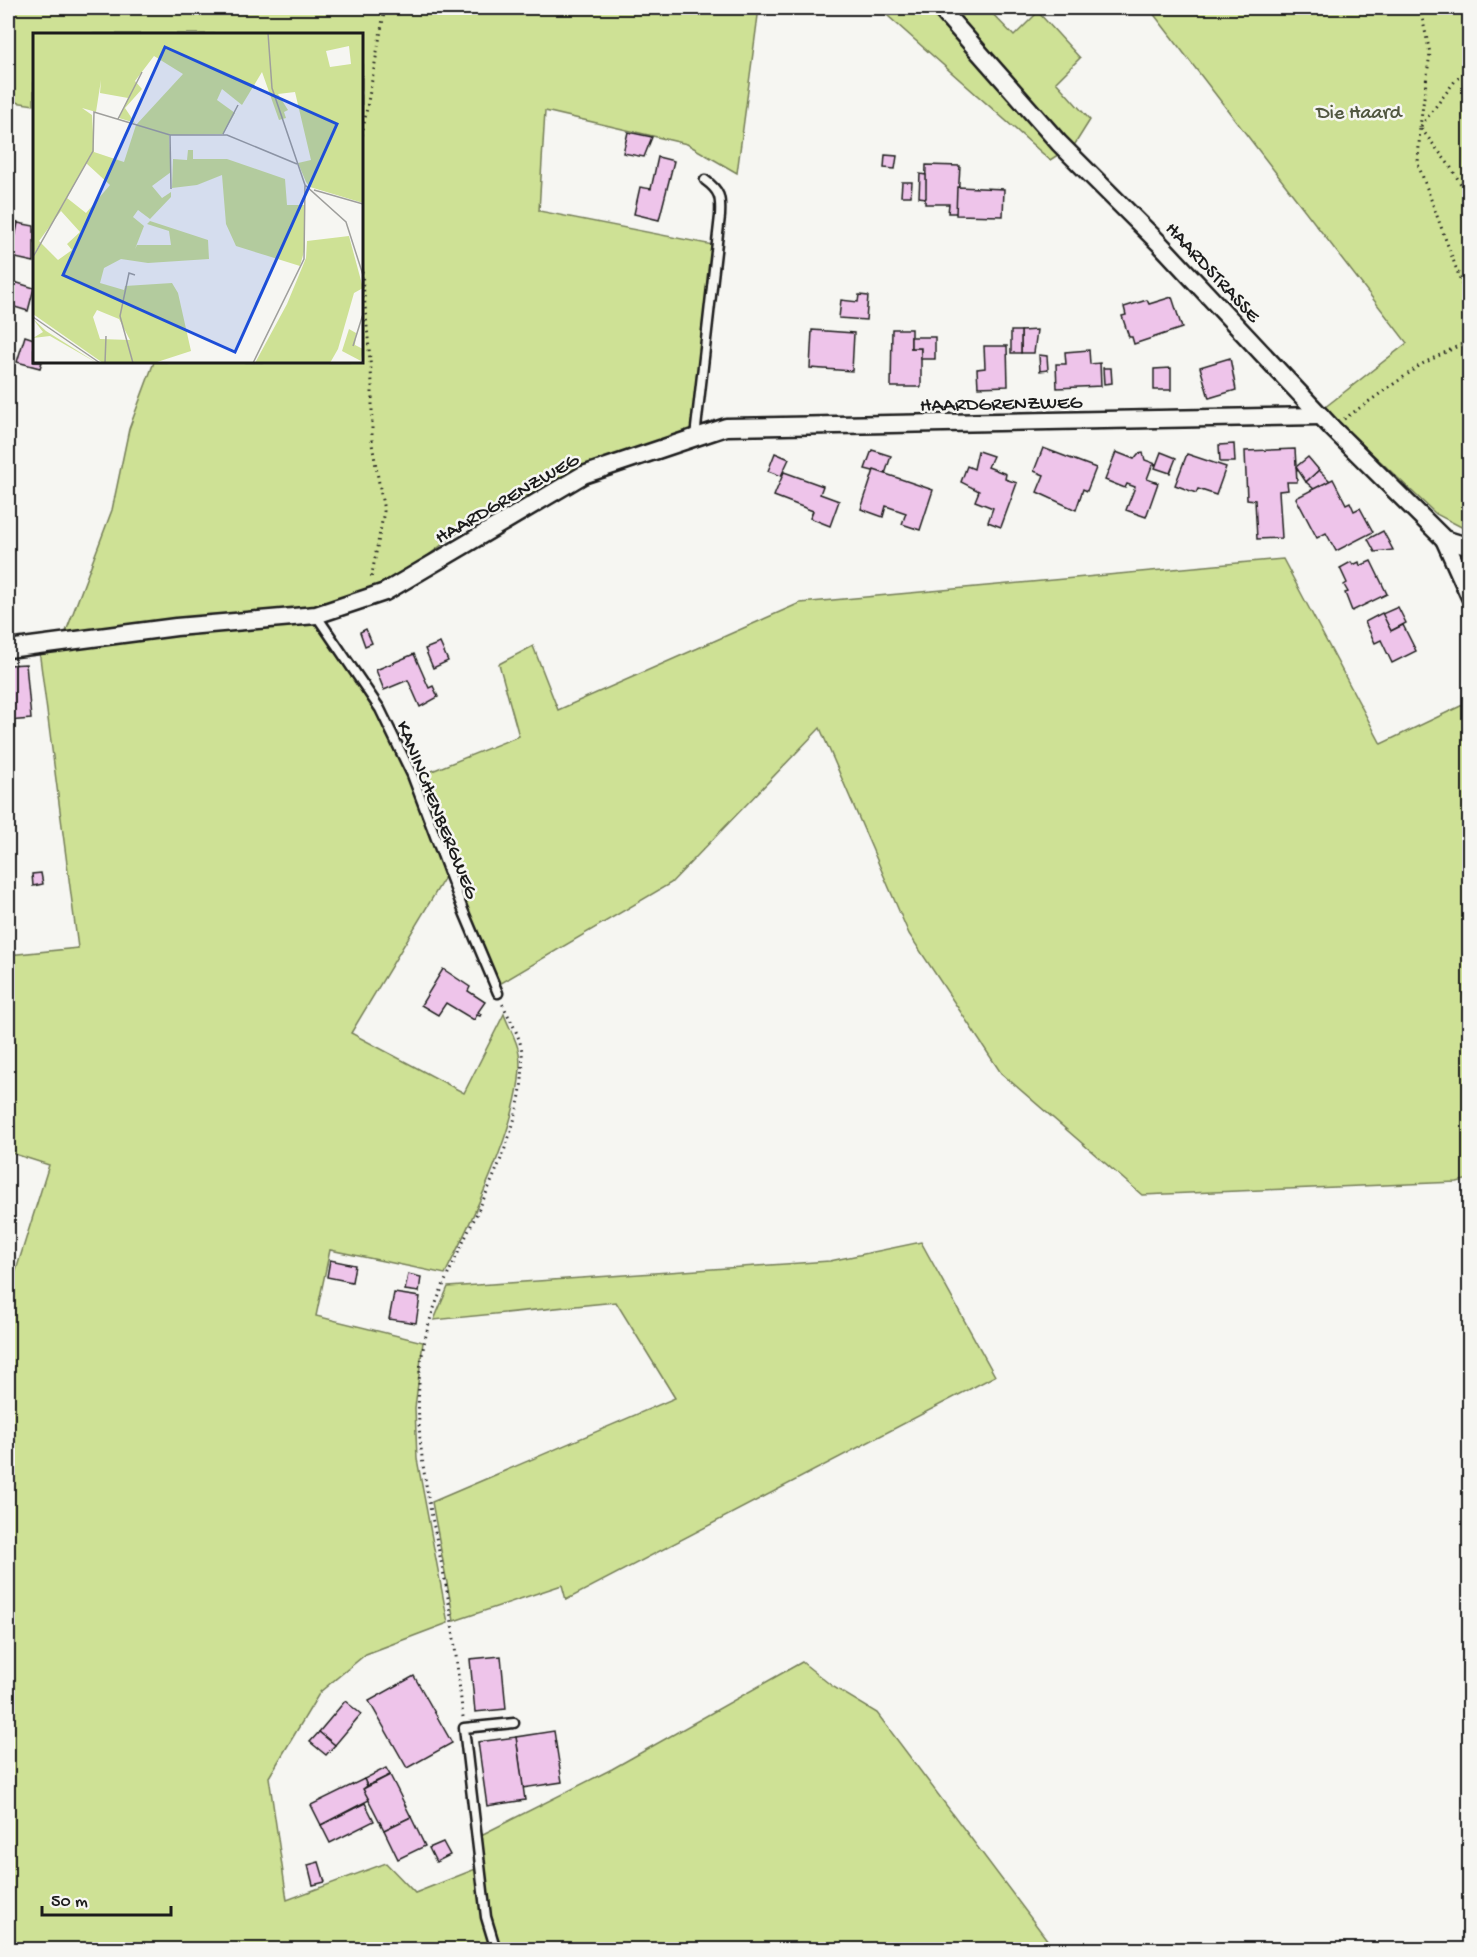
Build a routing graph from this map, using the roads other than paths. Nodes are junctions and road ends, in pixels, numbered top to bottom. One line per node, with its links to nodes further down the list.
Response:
1 (940, 8): 3 (street, HAARDSTRASSE)
2 (705, 180): 4 (lane)
3 (1326, 422): 4 (street, HAARDGRENZWEG); 5 (street, HAARDSTRASSE)
4 (695, 437): 8 (street, HAARDGRENZWEG)
5 (1444, 538): 6 (street, HAARDSTRASSE); 7 (street)
6 (1470, 547)
7 (1470, 597)
8 (316, 615): 9 (street, HAARDGRENZWEG); 10 (lane, KANINCHENBERGWEG)
9 (8, 649)
10 (498, 993)
11 (514, 1723): 12 (lane)
12 (495, 1950)

